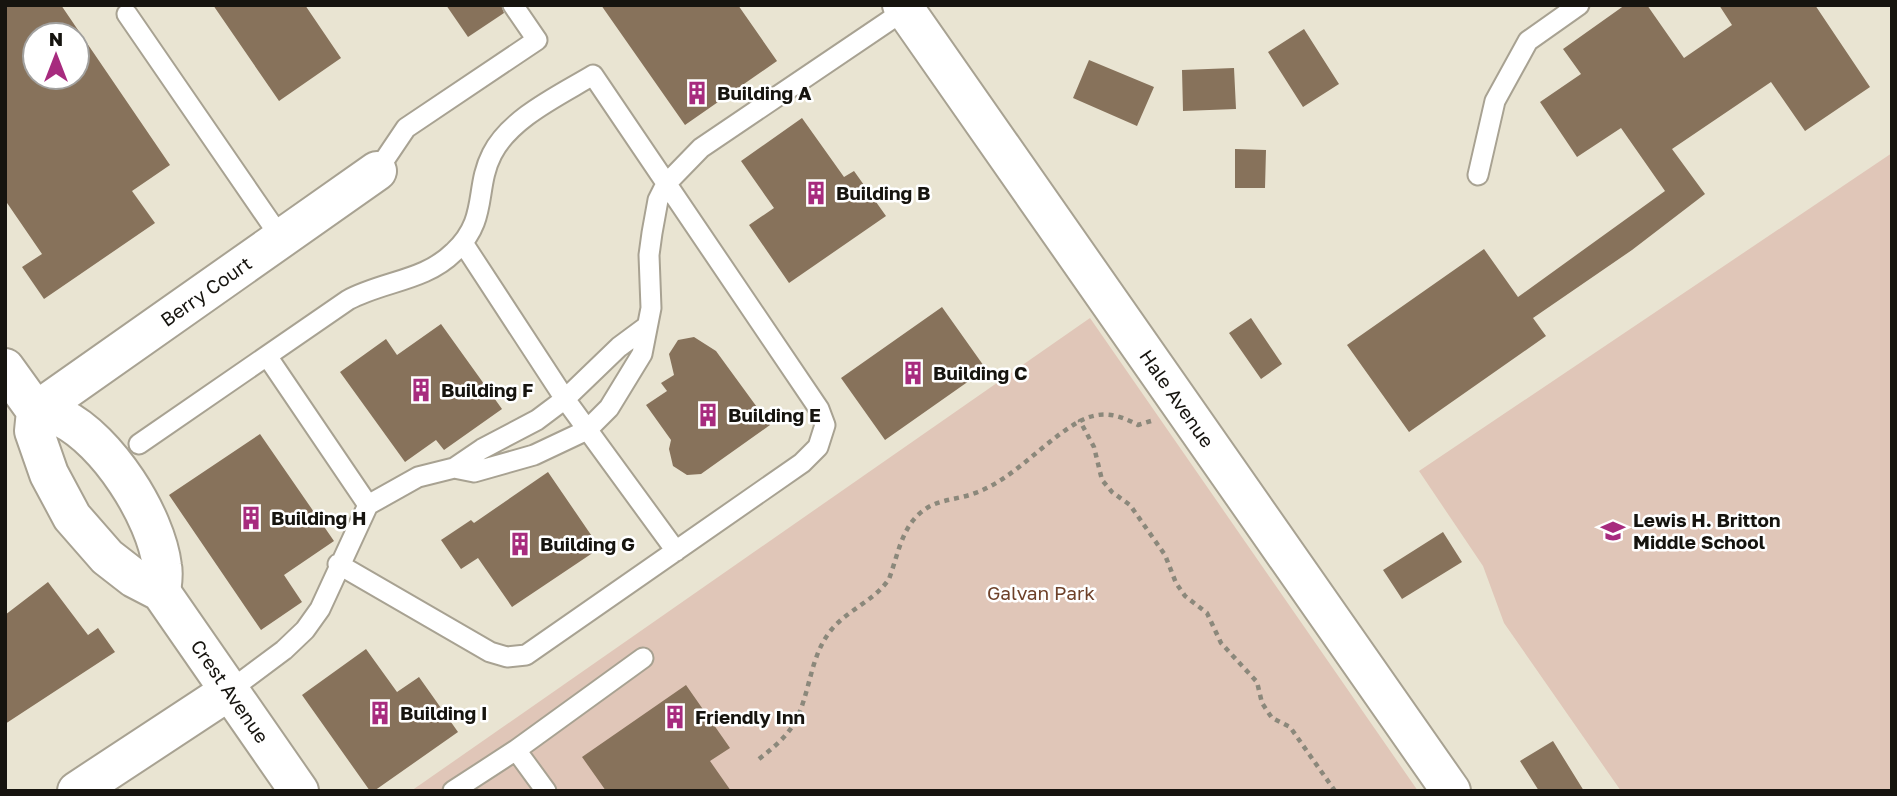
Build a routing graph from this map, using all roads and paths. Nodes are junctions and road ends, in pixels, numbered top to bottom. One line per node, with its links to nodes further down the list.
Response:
1 (513, 5): 5 (lane)
2 (1579, 5): 6 (lane)
3 (904, 8): 7 (lane); 33 (street, Hale Avenue)
4 (127, 14): 8 (lane)
5 (377, 171): 8 (street, Berry Court)
6 (1478, 175)
7 (666, 184): 9 (lane); 10 (lane); 21 (lane)
8 (281, 238): 14 (street, Berry Court)
9 (463, 243): 11 (lane); 13 (lane)
10 (646, 327): 13 (lane); 17 (lane)
11 (267, 356): 18 (lane); 20 (lane)
12 (5, 368): 14 (street)
13 (565, 399): 17 (lane); 19 (lane)
14 (36, 411): 23 (street, Crest Avenue); 23 (street)
15 (1156, 418): 16 (path)
16 (1080, 421): 27 (path); 32 (path)
17 (587, 430): 19 (lane); 21 (lane)
18 (139, 444)
19 (454, 468): 20 (lane)
20 (368, 505): 22 (lane)
21 (676, 551): 22 (lane)
22 (338, 564): 25 (lane)
23 (161, 593): 25 (street, Crest Avenue)
24 (643, 658): 26 (lane)
25 (229, 691): 28 (street); 29 (street, Crest Avenue)
26 (516, 750): 30 (lane); 31 (lane)
27 (759, 759)
28 (77, 791)
29 (299, 791)
30 (453, 791)
31 (546, 791)
32 (1335, 791)
33 (1451, 791)

